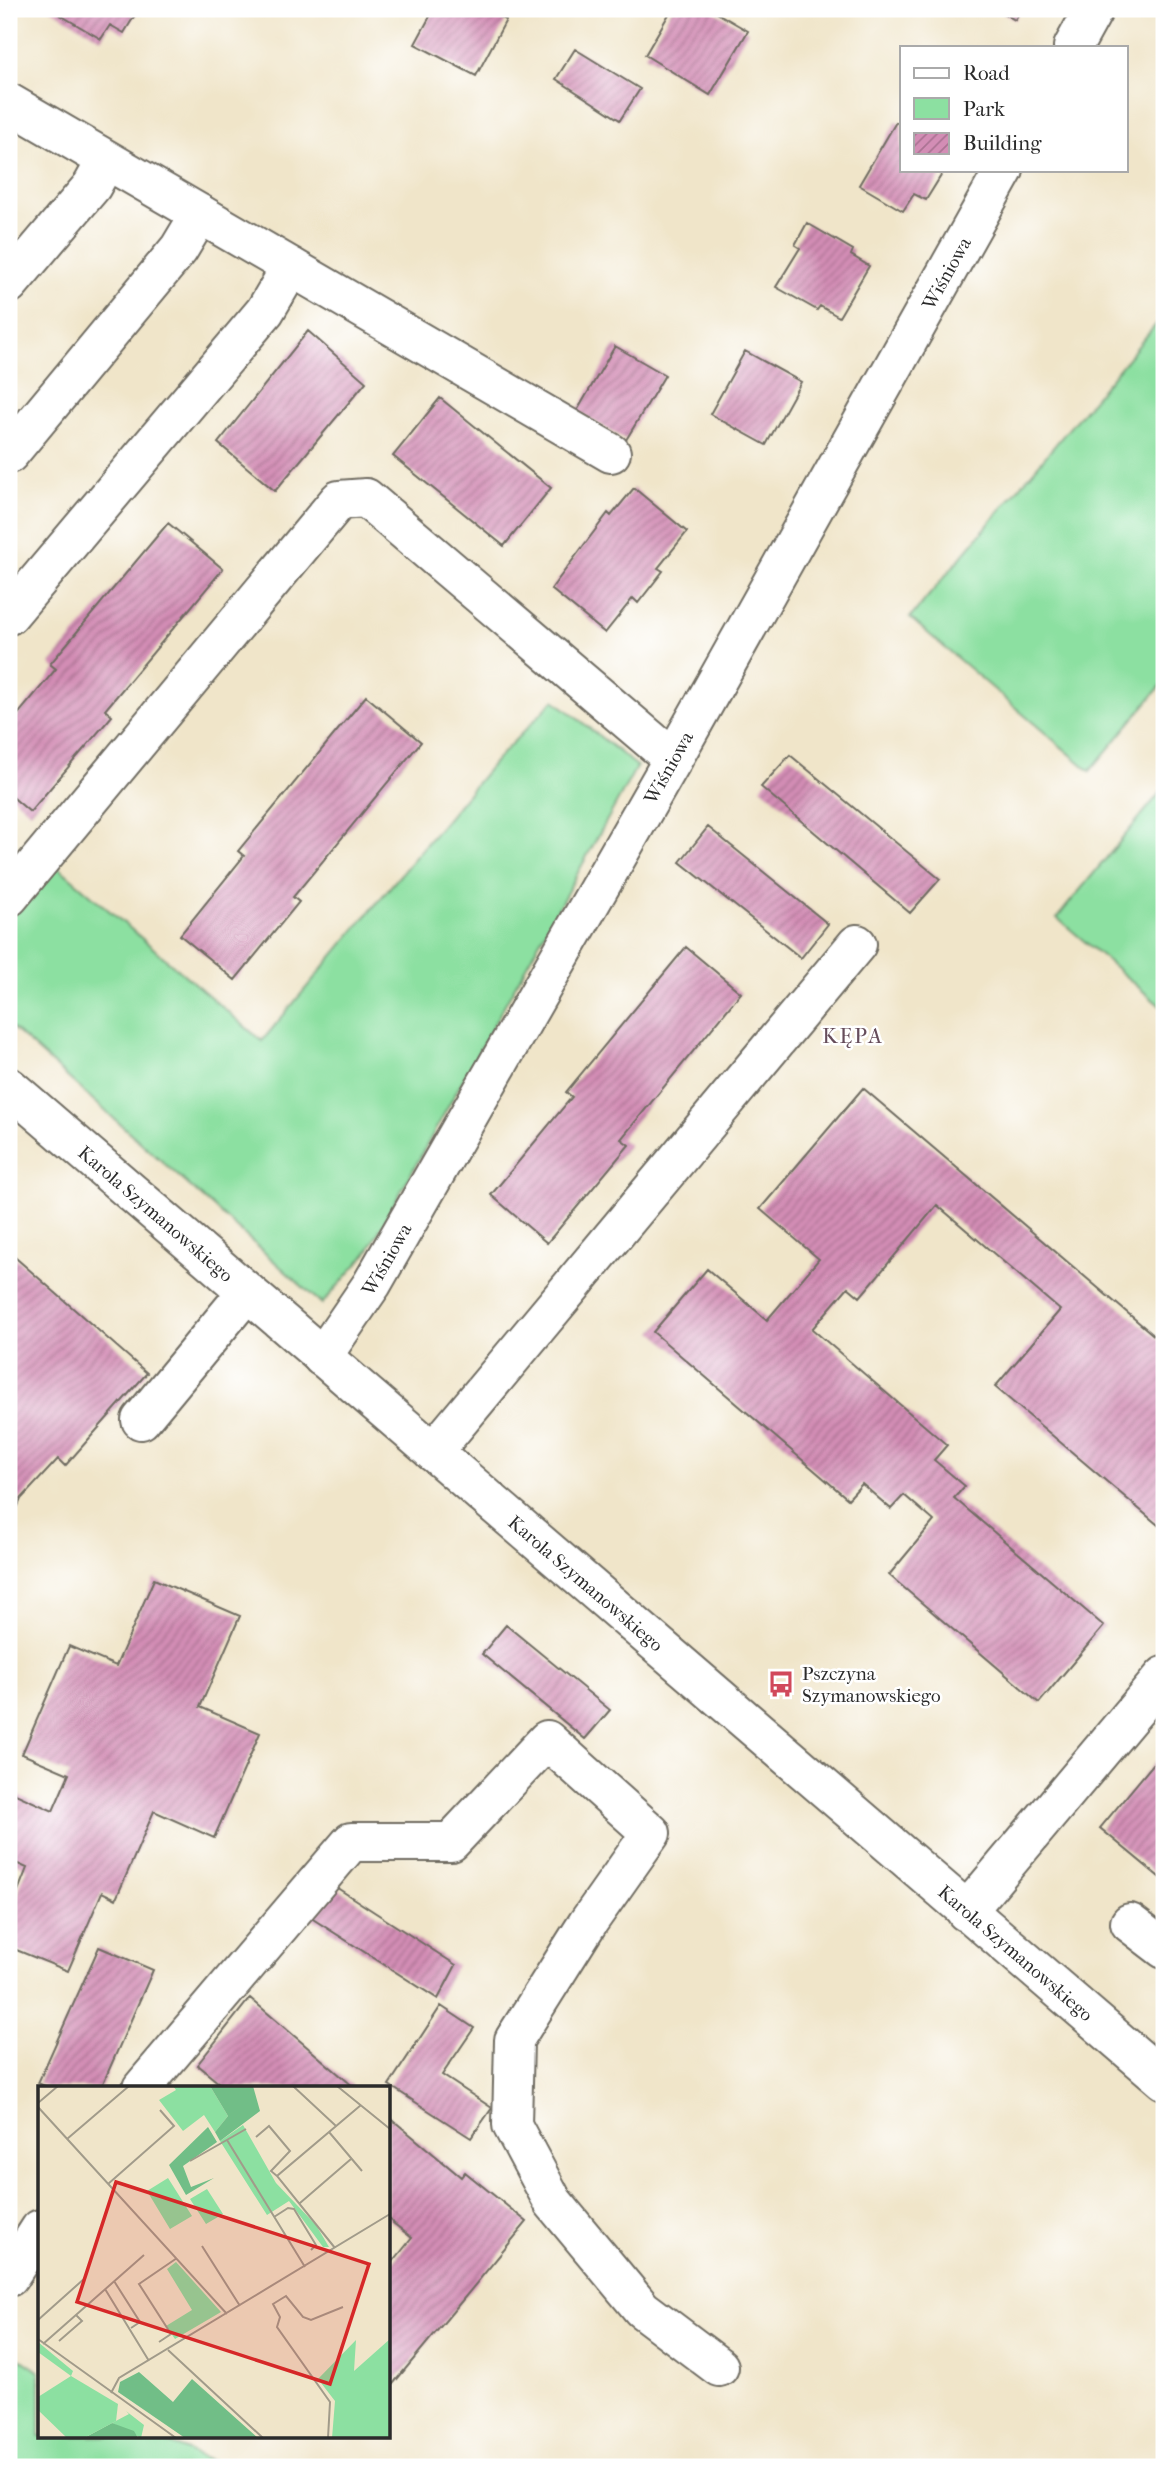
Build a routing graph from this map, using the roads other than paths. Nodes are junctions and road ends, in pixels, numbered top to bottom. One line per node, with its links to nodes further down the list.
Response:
1 (1094, 9): 2 (street)
2 (1074, 46)
3 (9, 103): 4 (street)
4 (106, 161): 6 (street); 8 (street)
5 (1003, 172): 12 (street, Wiśniowa)
6 (200, 214): 7 (street); 10 (street)
7 (291, 267): 9 (street); 11 (street)
8 (9, 284)
9 (611, 453)
10 (9, 454)
11 (9, 615)
12 (673, 759): 13 (street); 17 (street, Wiśniowa)
13 (9, 897)
14 (857, 944): 19 (street)
15 (9, 1087): 16 (street, Karola Szymanowskiego)
16 (247, 1292): 17 (street, Karola Szymanowskiego); 18 (street)
17 (322, 1357): 19 (street, Karola Szymanowskiego)
18 (141, 1420)
19 (433, 1452): 21 (street, Karola Szymanowskiego)
20 (1164, 1676): 21 (street)
21 (966, 1912): 24 (street, Karola Szymanowskiego)
22 (1130, 1923): 23 (street)
23 (1164, 1949)
24 (1164, 2080)
25 (144, 2086): 28 (street)
26 (38, 2232): 27 (street)
27 (9, 2277)
28 (719, 2367)

